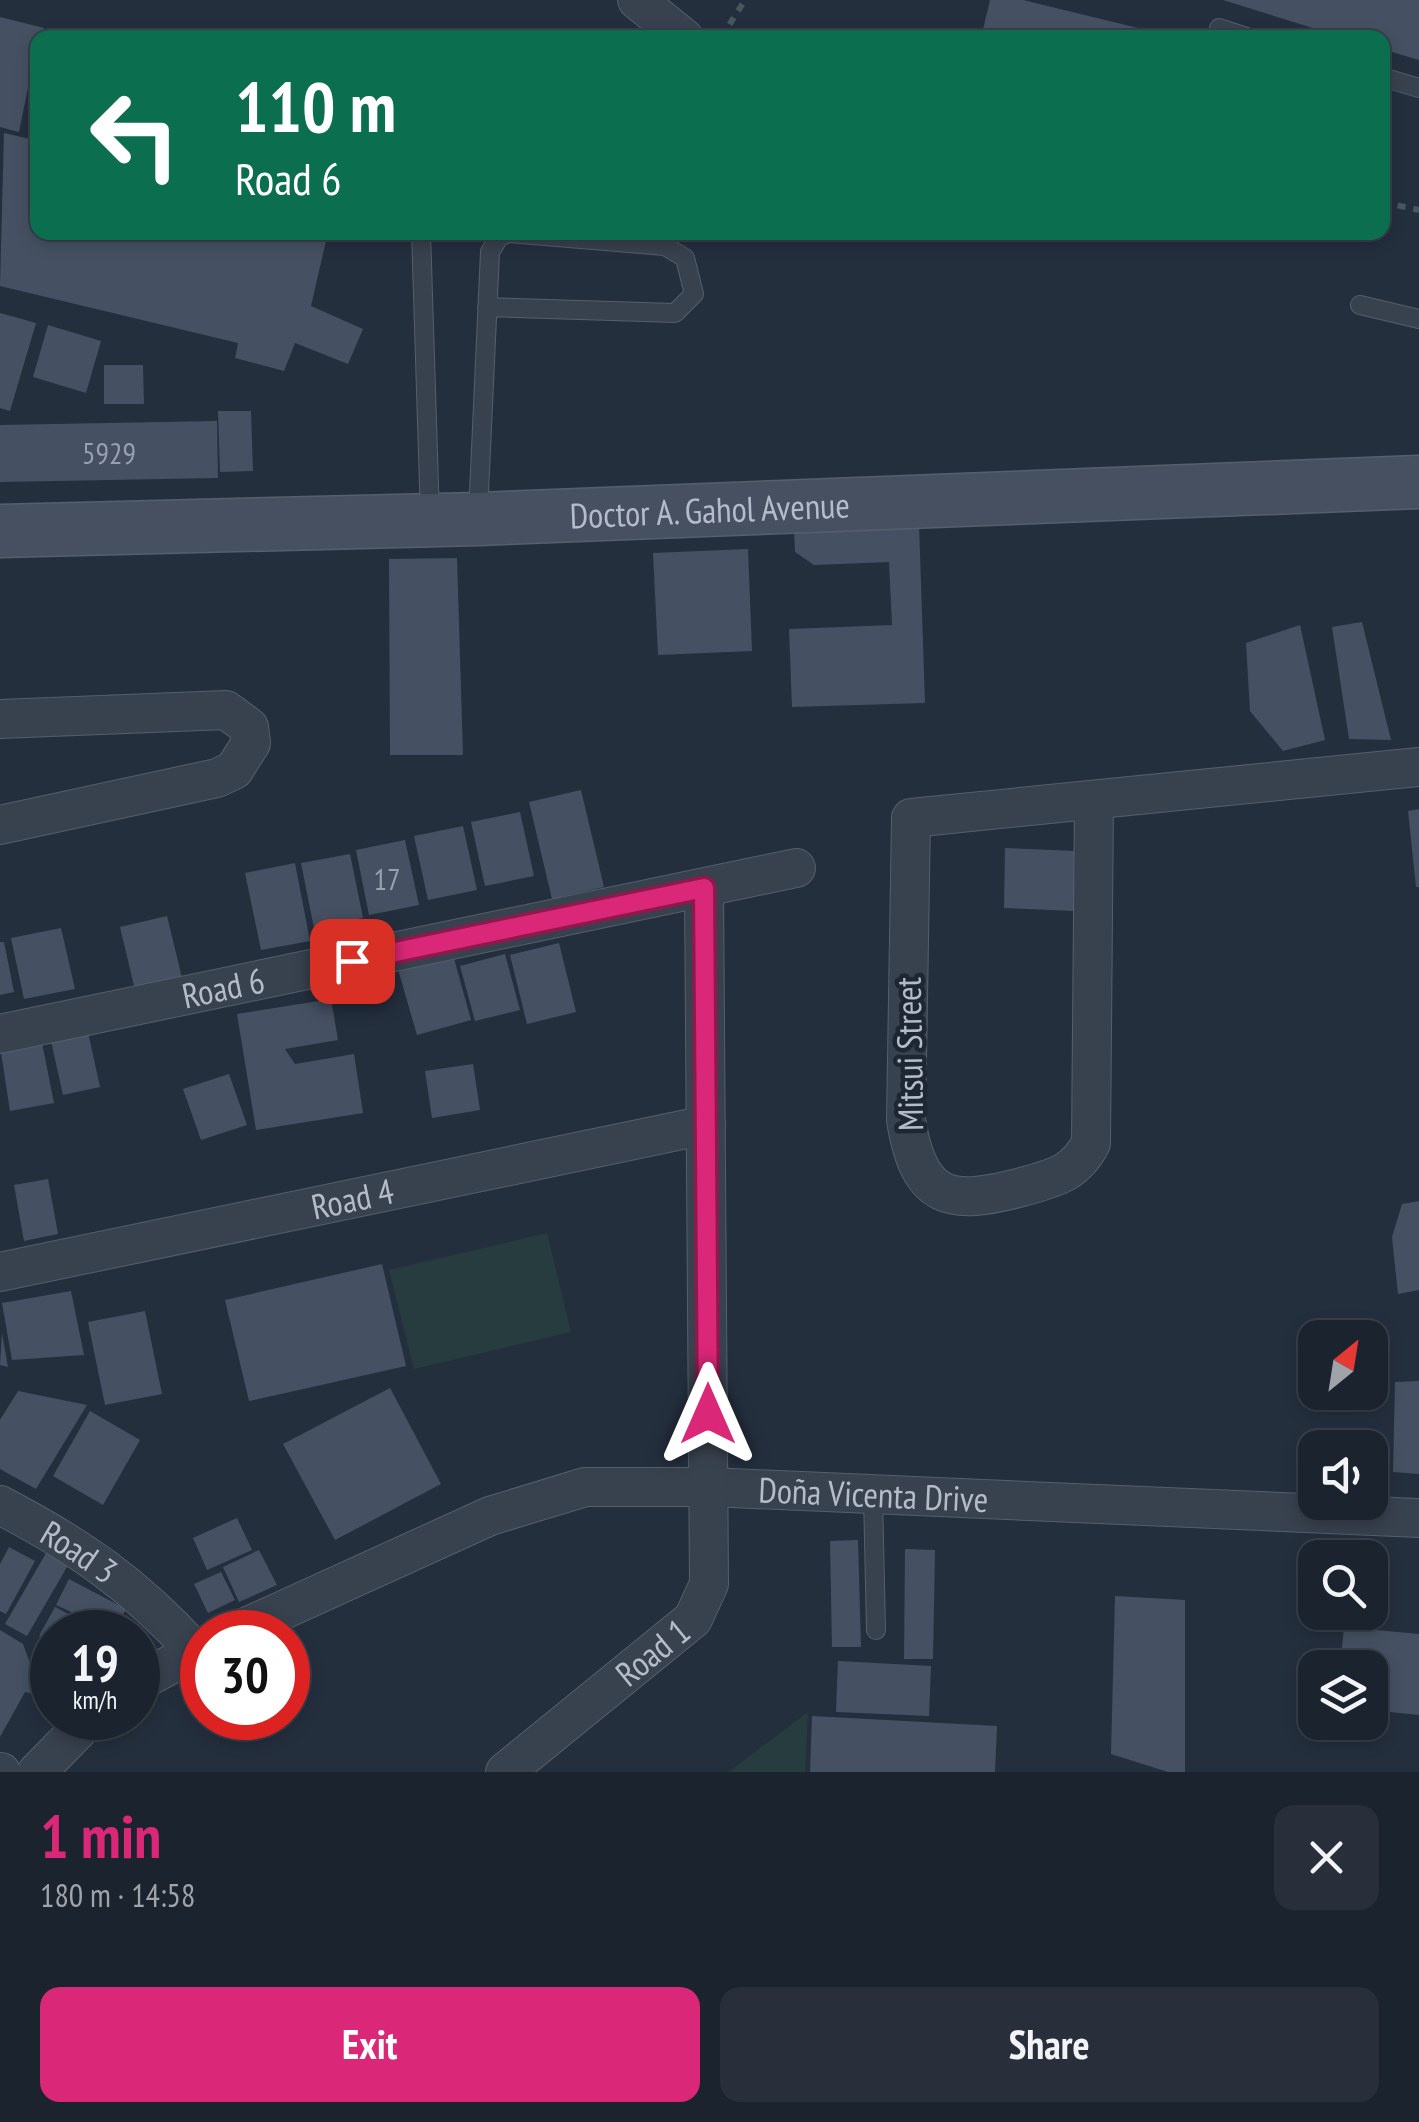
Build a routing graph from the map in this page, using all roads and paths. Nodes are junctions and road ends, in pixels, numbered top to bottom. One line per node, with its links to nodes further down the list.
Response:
1 (638, 0): 4 (street)
2 (745, 0): 5 (path)
3 (1218, 28): 6 (lane)
4 (674, 30)
5 (726, 30)
6 (1224, 30)
7 (1390, 79): 8 (lane)
8 (1419, 88)
9 (1390, 204): 10 (path)
10 (1419, 210)
11 (421, 240): 18 (lane)
12 (498, 240): 15 (lane)
13 (593, 240): 15 (lane)
14 (1360, 304): 16 (lane)
15 (487, 307): 18 (lane)
16 (1419, 319)
17 (1419, 482): 18 (main road, Doctor A. Gahol Avenue)
18 (454, 519): 19 (main road, Doctor A. Gahol Avenue)
19 (0, 531)
20 (0, 718): 23 (street)
21 (1419, 767): 22 (street, Mitsui Street)
22 (1094, 801): 22 (street, Mitsui Street)
23 (0, 825)
24 (796, 868): 25 (street, Road 6)
25 (704, 888): 26 (street, Road 6); 27 (street, Road 1)
26 (0, 1034)
27 (706, 1124): 28 (street, Road 4); 29 (street, Road 1)
28 (0, 1272)
29 (709, 1486): 30 (street, Doña Vicenta Drive); 33 (street, Doña Vicenta Drive); 38 (street, Road 1)
30 (873, 1495): 32 (street, Doña Vicenta Drive); 34 (lane)
31 (0, 1505): 35 (street, Road 3)
32 (1419, 1518)
33 (282, 1610)
34 (876, 1630)
35 (180, 1632)
36 (68, 1740): 37 (street)
37 (37, 1772)
38 (504, 1772)

